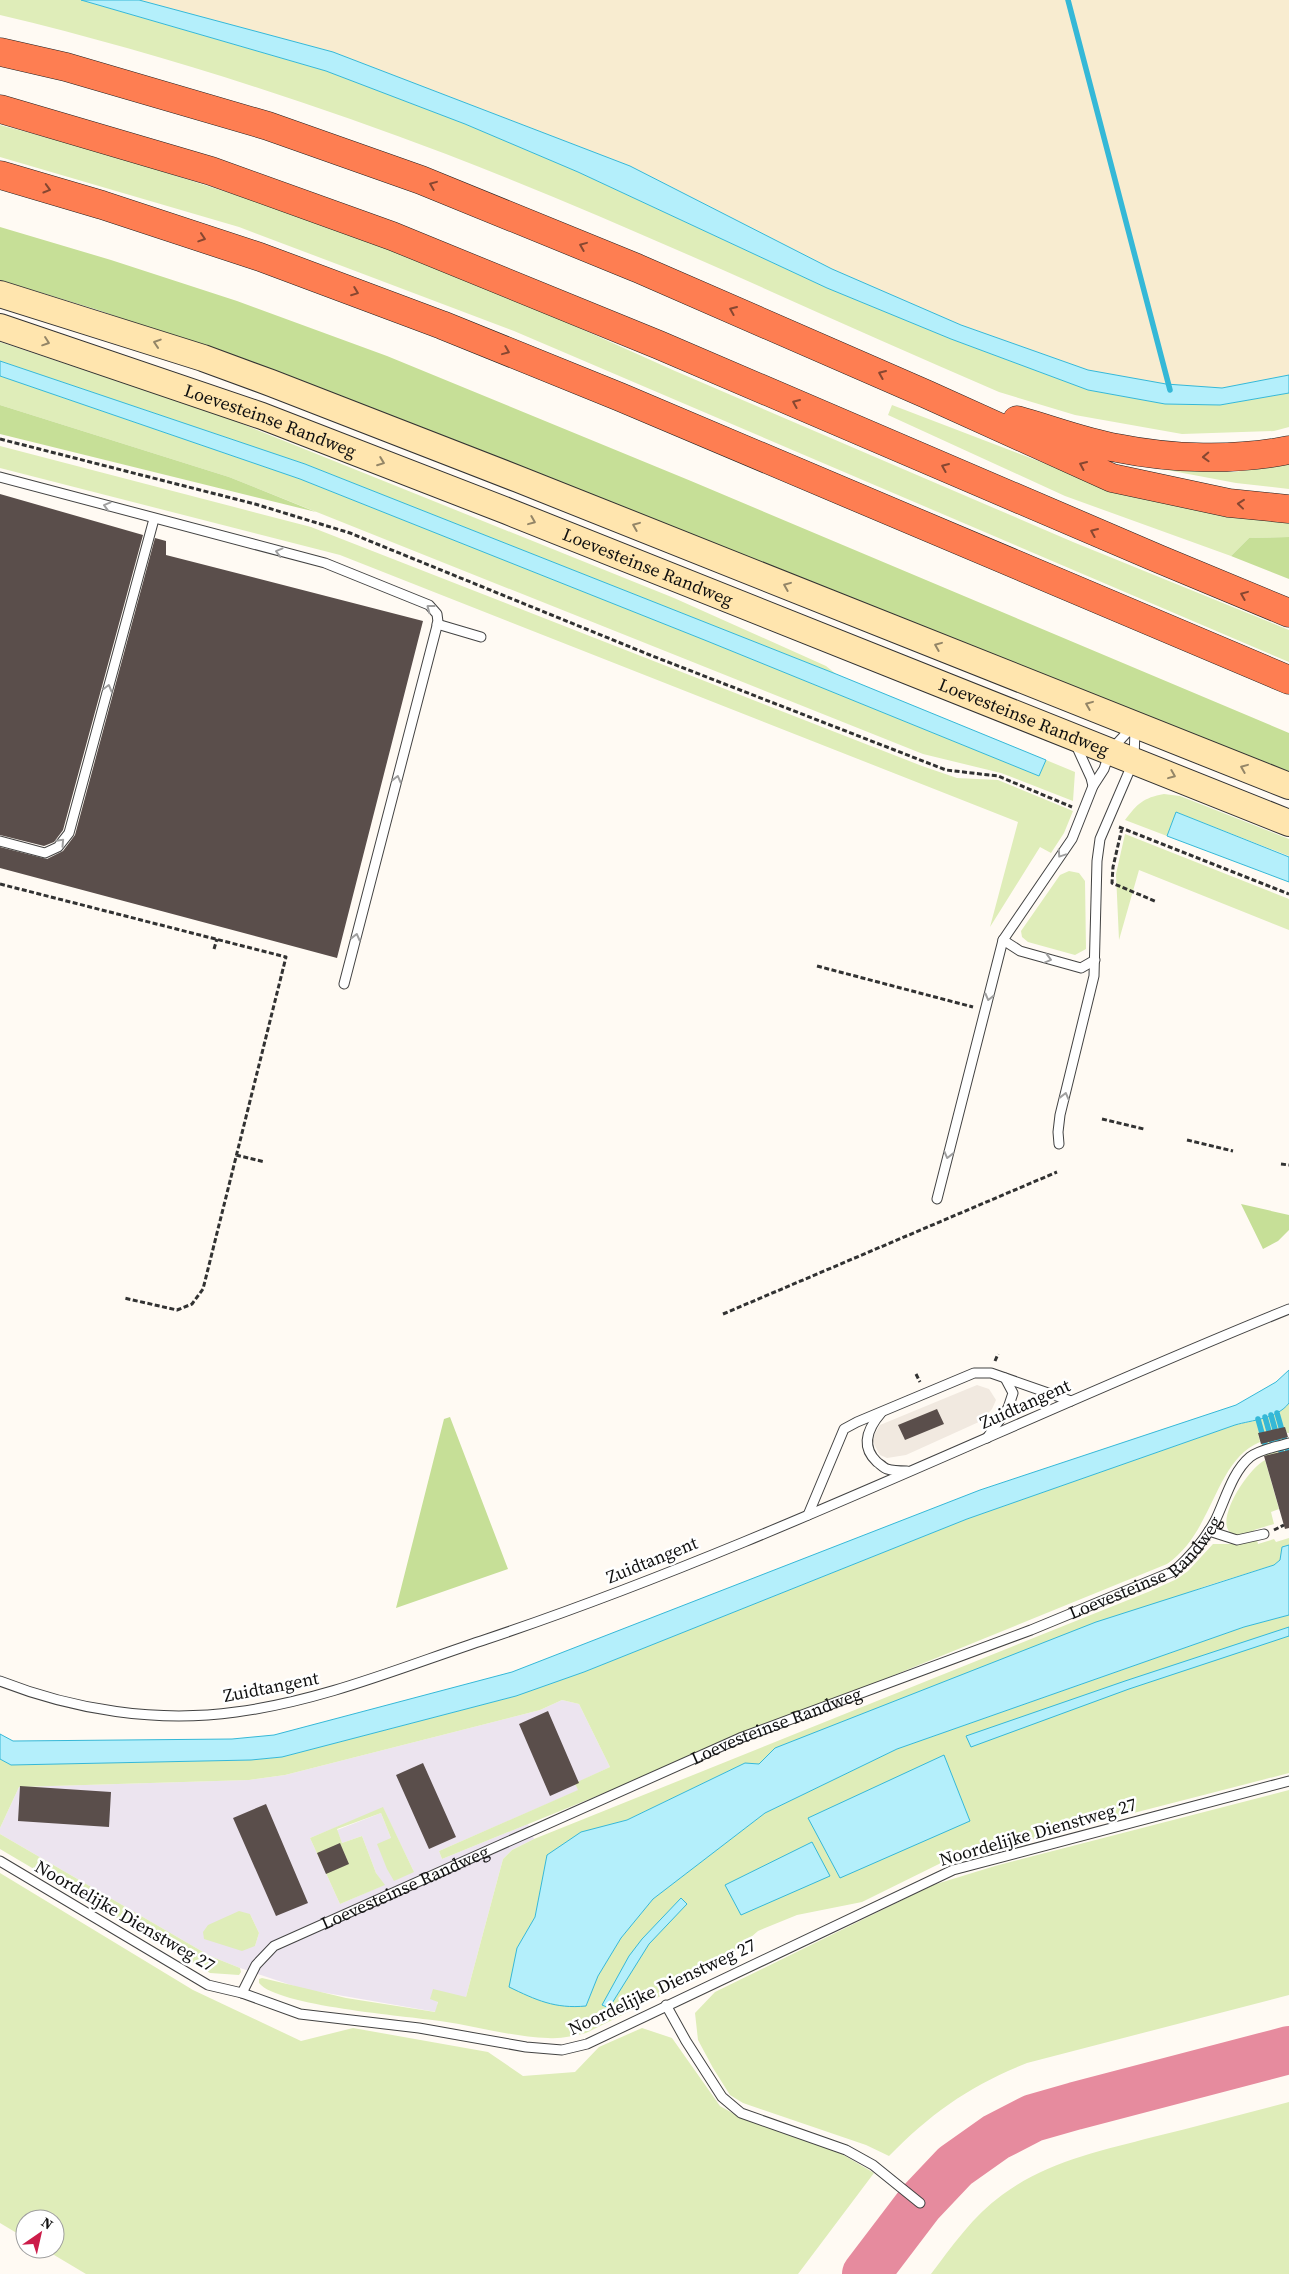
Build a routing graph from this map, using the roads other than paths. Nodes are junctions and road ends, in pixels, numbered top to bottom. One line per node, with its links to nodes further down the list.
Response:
1 (0, 52): 6 (highway, one-way to 1)
2 (0, 109): 11 (highway, one-way to 2)
3 (0, 175): 14 (highway, one-way to 14)
4 (0, 294): 15 (street, Loevesteinse Randweg, one-way to 4)
5 (0, 327): 16 (street, Loevesteinse Randweg, one-way to 16)
6 (926, 394): 7 (highway, one-way to 6); 9 (highway, one-way to 6)
7 (1289, 450)
8 (0, 477): 10 (lane, one-way to 8)
9 (1289, 510)
10 (154, 519): 12 (lane, one-way to 10); 21 (lane, one-way to 10)
11 (1289, 613)
12 (437, 624): 13 (lane); 24 (lane, one-way to 12)
13 (481, 637)
14 (1289, 680)
15 (1135, 724): 17 (lane); 17 (lane); 19 (street, Loevesteinse Randweg, one-way to 15)
16 (1072, 736): 17 (street, Loevesteinse Randweg); 18 (lane)
17 (1122, 756): 18 (lane); 20 (street, Loevesteinse Randweg, one-way to 20); 23 (lane)
18 (1093, 786): 22 (lane, one-way to 22)
19 (1289, 786)
20 (1289, 823)
21 (0, 841)
22 (1003, 940): 23 (lane, one-way to 23); 26 (lane, one-way to 26)
23 (1095, 960): 25 (lane, one-way to 23)
24 (344, 984)
25 (1059, 1144)
26 (937, 1199)
27 (1289, 1309): 29 (lane, Zuidtangent)
28 (1005, 1378): 29 (lane); 30 (lane); 31 (lane)
29 (1071, 1401): 31 (lane, Zuidtangent)
30 (881, 1412): 33 (lane); 34 (lane)
31 (986, 1439): 33 (lane, Zuidtangent)
32 (1289, 1443): 35 (lane, Loevesteinse Randweg)
33 (908, 1471): 34 (lane, Zuidtangent)
34 (808, 1516): 37 (lane, Zuidtangent)
35 (1209, 1531): 36 (lane); 40 (lane, Loevesteinse Randweg)
36 (1264, 1534)
37 (0, 1681)
38 (1289, 1781): 41 (lane, Noordelijke Dienstweg 27)
39 (0, 1861): 40 (lane, Noordelijke Dienstweg 27)
40 (242, 1993): 41 (lane, Noordelijke Dienstweg 27)
41 (666, 2005): 42 (lane)
42 (920, 2203)

